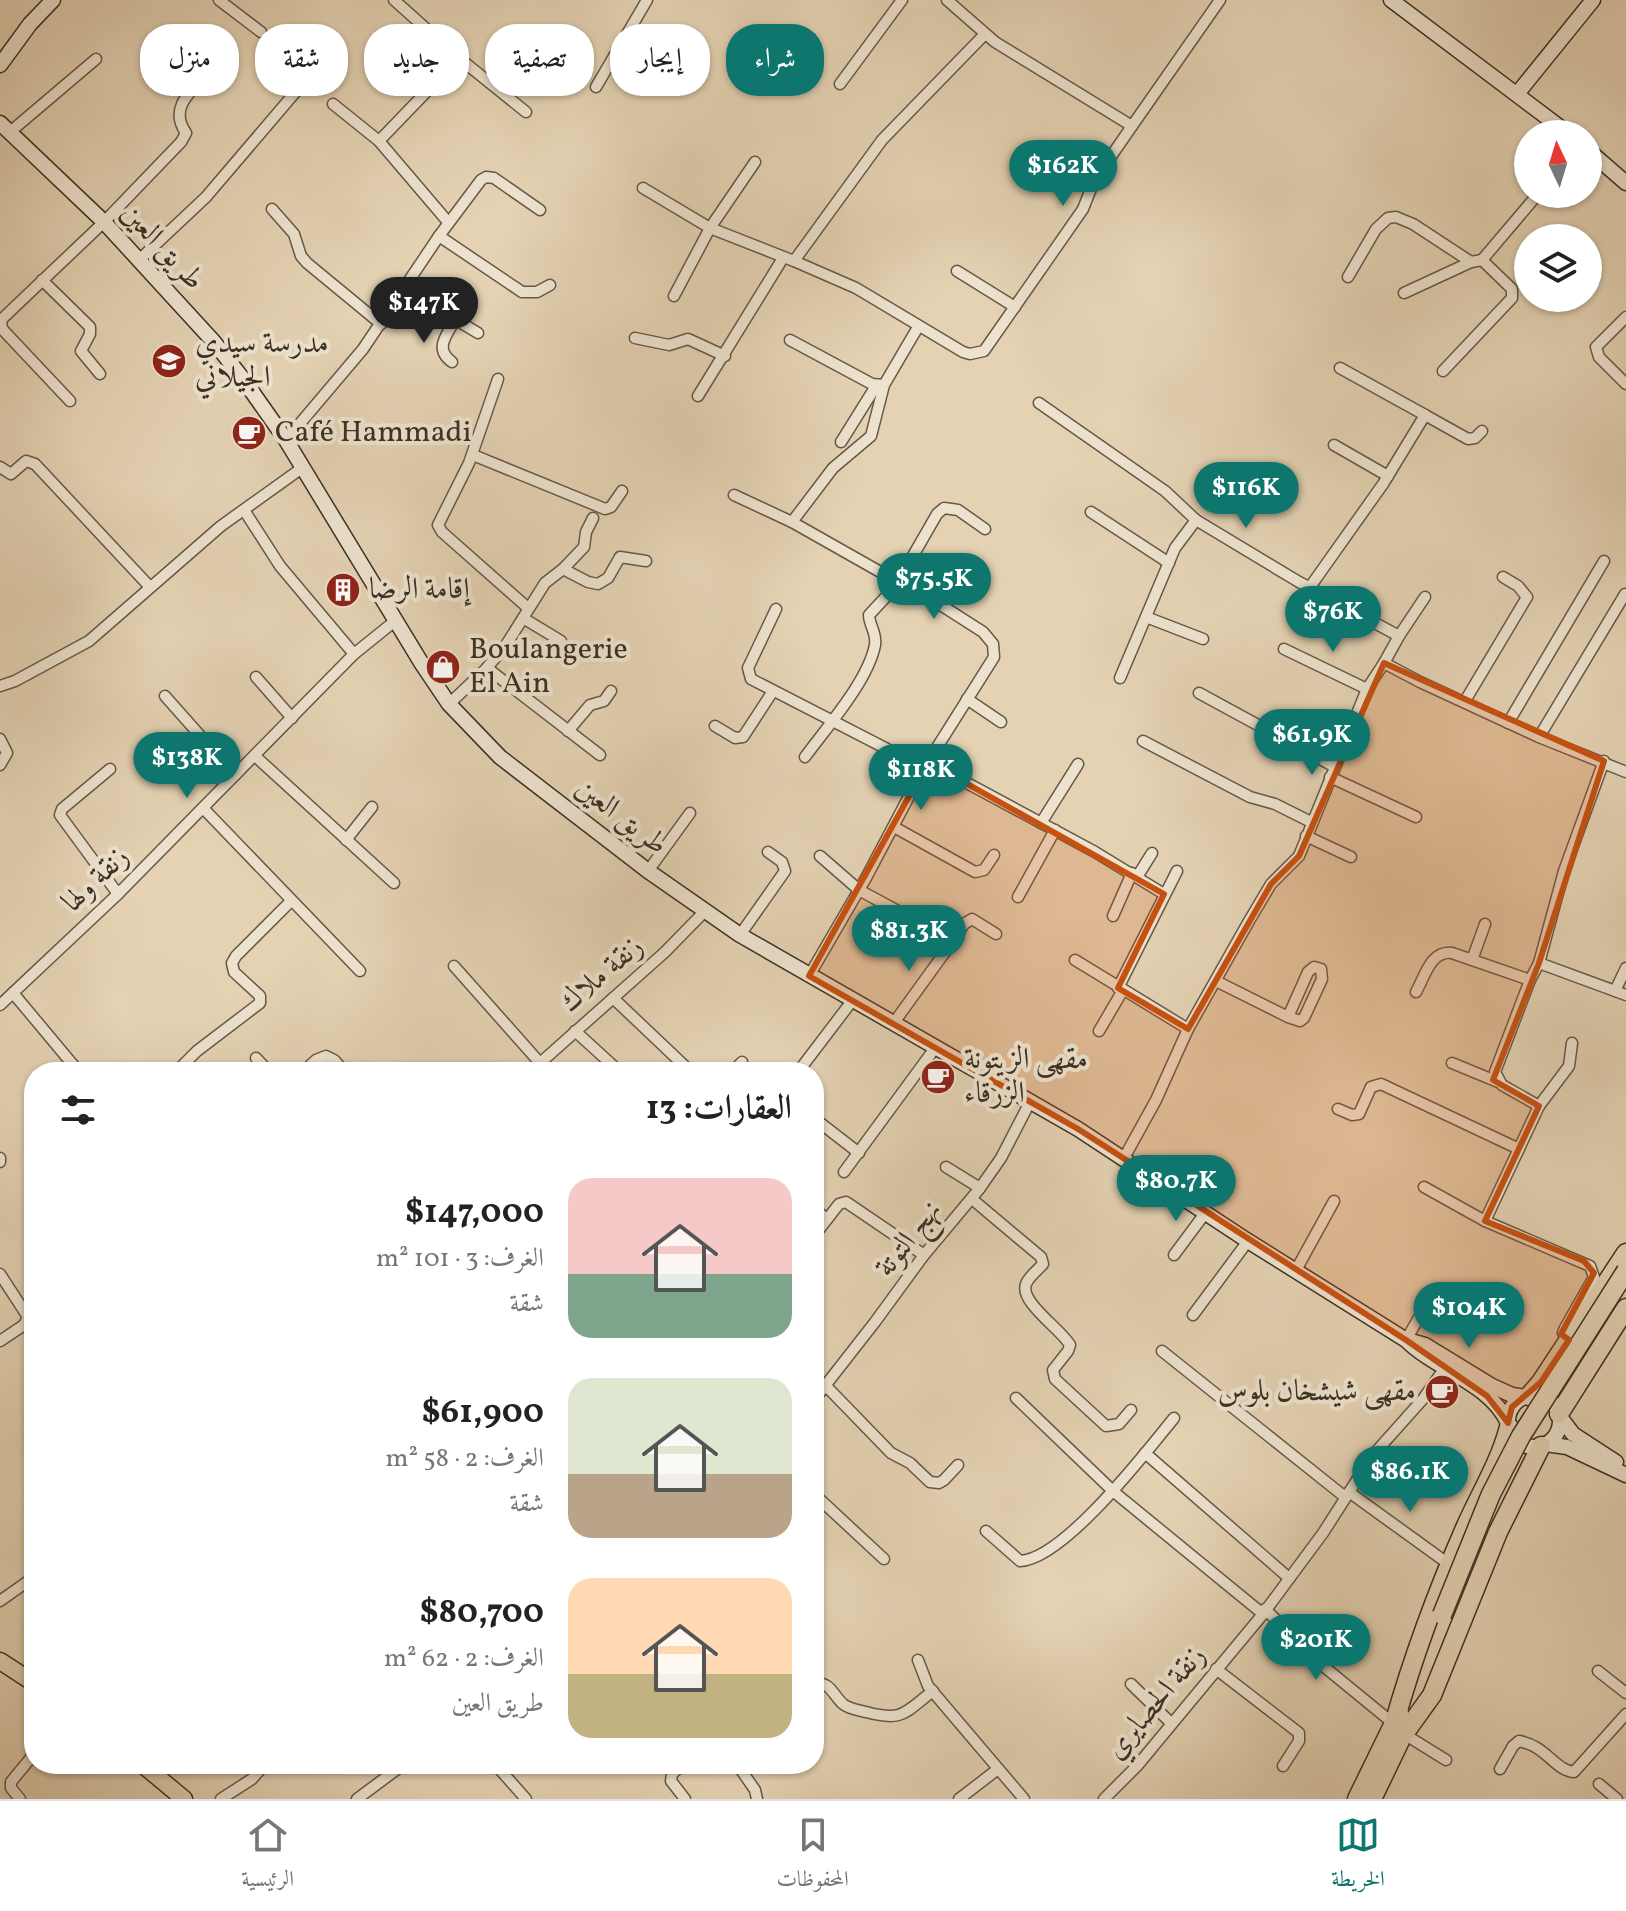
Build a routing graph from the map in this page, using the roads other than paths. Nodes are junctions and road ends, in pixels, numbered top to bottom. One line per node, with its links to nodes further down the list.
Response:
1 (53, 0): 14 (main road)
2 (219, 0): 11 (street)
3 (394, 0): 10 (street)
4 (647, 0): 17 (street)
5 (902, 0): 16 (street)
6 (947, 0): 12 (street)
7 (1220, 0): 25 (street)
8 (1391, 0): 18 (main road)
9 (1593, 0): 18 (main road)
10 (421, 24)
11 (255, 27)
12 (985, 34): 25 (street); 41 (street)
13 (96, 59): 26 (street)
14 (0, 65)
15 (469, 66): 23 (street)
16 (840, 84)
17 (596, 87)
18 (1517, 94): 24 (main road)
19 (189, 96): 35 (street)
20 (292, 96): 40 (street)
21 (422, 96): 27 (street)
22 (333, 104): 27 (street)
23 (526, 112)
24 (1551, 120)
25 (1132, 126): 50 (street)
26 (5, 128): 35 (main road, طريق العين)
27 (379, 141): 36 (street)
28 (755, 162): 37 (street)
29 (1602, 162): 30 (main road)
30 (1626, 183)
31 (643, 188): 37 (street)
32 (1525, 208): 42 (street)
33 (272, 209): 53 (street)
34 (540, 210): 36 (street)
35 (104, 222): 40 (main road, طريق العين); 45 (street)
36 (448, 222): 38 (street)
37 (710, 228): 39 (street); 49 (street)
38 (439, 236): 46 (street); 47 (street)
39 (783, 258): 41 (street); 58 (street)
40 (139, 260): 71 (main road, طريق العين)
41 (794, 261): 54 (street)
42 (1476, 261): 44 (street); 48 (street); 61 (street)
43 (957, 271): 50 (street)
44 (1348, 277)
45 (42, 280): 62 (street); 67 (street)
46 (550, 285)
47 (405, 289): 52 (street); 53 (street)
48 (1404, 293)
49 (674, 296)
50 (1015, 307): 54 (street)
51 (1626, 317): 64 (street)
52 (455, 320): 55 (street); 59 (street)
53 (381, 324): 71 (street)
54 (918, 327): 65 (street)
55 (478, 333)
56 (635, 338): 58 (street)
57 (790, 340): 65 (street)
58 (725, 356): 66 (street)
59 (452, 362)
60 (1340, 368): 69 (street)
61 (1443, 371)
62 (100, 374)
63 (498, 379): 74 (street)
64 (1626, 384)
65 (880, 385): 72 (street); 84 (street)
66 (698, 396)
67 (70, 401)
68 (1039, 403): 83 (street)
69 (1425, 415): 70 (street); 77 (street)
70 (1482, 431)
71 (286, 440): 76 (main road, طريق العين)
72 (841, 442)
73 (1334, 445): 77 (street)
74 (473, 455): 78 (street); 97 (street)
75 (0, 467): 92 (street)
76 (302, 468): 80 (street); 99 (main road, طريق العين)
77 (1388, 476): 93 (street)
78 (622, 491)
79 (734, 495): 84 (street)
80 (244, 510): 92 (street); 104 (street)
81 (1091, 512): 88 (street)
82 (593, 518): 89 (street)
83 (1196, 520): 88 (street); 93 (street)
84 (792, 522): 91 (street)
85 (985, 529): 91 (street)
86 (646, 561): 89 (street)
87 (1604, 561): 121 (street)
88 (1169, 563): 98 (street)
89 (563, 569): 97 (street)
90 (1503, 577): 116 (street)
91 (900, 578): 115 (street); 119 (street)
92 (150, 587): 109 (street)
93 (1310, 587): 100 (street)
94 (1625, 594): 124 (street)
95 (1425, 597): 100 (street)
96 (776, 609): 112 (street)
97 (526, 613): 102 (street); 106 (street)
98 (1146, 617): 101 (street); 108 (street)
99 (395, 621): 104 (street, زنقة ولها); 117 (main road, طريق العين)
100 (1399, 636): 105 (street)
101 (1203, 639)
102 (561, 641)
103 (1284, 649): 110 (street)
104 (354, 654): 118 (street, زنقة ولها)
105 (1384, 663): 110 (street); 116 (street)
106 (487, 668): 117 (street); 123 (street)
107 (256, 677): 118 (street)
108 (1120, 678)
109 (0, 686)
110 (1367, 689): 135 (street)
111 (611, 691): 123 (street)
112 (773, 691): 119 (street); 122 (street)
113 (1199, 693): 135 (street)
114 (165, 696): 137 (street)
115 (967, 699): 120 (street); 133 (street)
116 (1465, 701): 121 (street)
117 (449, 704): 153 (main road, طريق العين)
118 (292, 718): 128 (street, زنقة ولها)
119 (832, 720): 129 (street); 133 (street)
120 (1001, 722)
121 (1508, 723): 124 (street)
122 (715, 726)
123 (568, 731): 127 (street)
124 (1539, 737): 130 (street)
125 (0, 739): 132 (street)
126 (1143, 741): 142 (street)
127 (600, 755)
128 (255, 756): 137 (street, زنقة ولها); 147 (street)
129 (805, 757)
130 (1604, 761): 136 (street); 170 (street)
131 (1078, 764): 143 (street)
132 (0, 765)
133 (926, 765): 143 (street); 144 (street)
134 (110, 769): 158 (street)
135 (1332, 772): 141 (street); 142 (street)
136 (1626, 772)
137 (235, 775): 139 (street, زنقة ولها)
138 (372, 807): 147 (street)
139 (203, 808): 158 (street, زنقة ولها); 161 (street)
140 (690, 813): 153 (street)
141 (1416, 817)
142 (1311, 822): 146 (street)
143 (1041, 823): 145 (street)
144 (894, 827): 150 (street); 157 (street)
145 (1055, 830): 155 (street); 160 (street)
146 (1306, 836): 152 (street); 176 (street)
147 (346, 840): 156 (street)
148 (768, 852): 166 (street)
149 (1152, 853): 155 (street)
150 (994, 855)
151 (820, 856): 157 (street)
152 (1351, 857)
153 (648, 871): 162 (main road, طريق العين)
154 (1177, 871): 159 (street)
155 (1135, 875): 159 (street); 163 (street)
156 (394, 883)
157 (859, 890): 167 (street); 174 (street)
158 (118, 894): 180 (street, زنقة ولها)
159 (1164, 894): 177 (street)
160 (1018, 897)
161 (291, 901): 173 (street); 192 (street)
162 (704, 912): 166 (main road, طريق العين); 181 (street, زنقة ملاك)
163 (1113, 916)
164 (1485, 924): 169 (street)
165 (996, 934): 167 (street)
166 (740, 935): 174 (main road, طريق العين)
167 (953, 941): 184 (street)
168 (1075, 960): 177 (street)
169 (1472, 960): 175 (street); 178 (street)
170 (1539, 963): 175 (street); 179 (street)
171 (454, 966): 196 (street)
172 (1626, 968): 179 (street)
173 (360, 971)
174 (809, 976): 182 (main road, طريق العين)
175 (1530, 980): 202 (street)
176 (1216, 981): 183 (street); 185 (street)
177 (1120, 989): 185 (street); 187 (street)
178 (1416, 992)
179 (1621, 993)
180 (5, 997): 191 (street)
181 (613, 998): 186 (street, زنقة ملاك); 199 (street)
182 (852, 1001): 184 (main road, طريق العين); 200 (street)
183 (1288, 1017): 183 (street)
184 (893, 1024): 189 (main road, طريق العين)
185 (1188, 1029): 209 (street)
186 (575, 1031): 197 (street, زنقة ملاك); 198 (street)
187 (1099, 1031)
188 (1572, 1043): 204 (street)
189 (935, 1048): 203 (main road, طريق العين); 208 (street)
190 (256, 1058): 193 (street)
191 (69, 1062)
192 (186, 1062)
193 (260, 1062)
194 (314, 1062): 195 (street)
195 (336, 1062)
196 (539, 1062)
197 (541, 1062)
198 (609, 1062)
199 (680, 1062)
200 (806, 1062)
201 (1452, 1063): 202 (street)
202 (1498, 1082): 204 (street)
203 (1030, 1102): 209 (main road, طريق العين); 213 (street, نهج التوتة)
204 (1539, 1106): 207 (street)
205 (1338, 1109): 207 (street)
206 (824, 1126): 208 (street)
207 (1519, 1149): 219 (street)
208 (859, 1153): 211 (street)
209 (1124, 1158): 216 (main road, طريق العين)
210 (946, 1167): 213 (street)
211 (844, 1172)
212 (1424, 1187): 219 (street)
213 (980, 1188): 214 (street, نهج التوتة)
214 (972, 1199): 223 (street, نهج التوتة); 243 (street)
215 (1334, 1201): 226 (street)
216 (1206, 1212): 221 (main road, طريق العين); 224 (street)
217 (824, 1217): 218 (street)
218 (827, 1219): 220 (street); 223 (street)
219 (1485, 1221): 235 (street)
220 (824, 1223)
221 (1248, 1241): 226 (main road, طريق العين); 232 (street)
222 (1626, 1253): 235 (highway)
223 (924, 1255): 239 (street, نهج التوتة)
224 (1174, 1255)
225 (1626, 1271): 261 (highway, bridge)
226 (1295, 1272): 234 (main road, طريق العين)
227 (0, 1274): 231 (street)
228 (1435, 1290): 234 (street)
229 (1626, 1292): 261 (highway)
230 (1626, 1308): 244 (highway)
231 (24, 1311)
232 (1193, 1315)
233 (24, 1325): 236 (street)
234 (1406, 1340): 238 (main road, طريق العين); 241 (main road, طريق العين)
235 (1569, 1340): 241 (highway)
236 (0, 1341)
237 (1162, 1351): 252 (street)
238 (1444, 1369): 246 (main road, طريق العين); 252 (street, زنقة الحصايري)
239 (826, 1386): 240 (street, نهج التوتة); 249 (street)
240 (824, 1388)
241 (1527, 1396): 244 (main road); 246 (main road)
242 (1016, 1398): 251 (street)
243 (1131, 1410)
244 (1560, 1416): 247 (main road); 250 (main road)
245 (1174, 1418): 248 (street)
246 (1509, 1425): 247 (main road); 256 (highway)
247 (1544, 1445): 250 (main road); 273 (highway)
248 (1145, 1453): 251 (street); 257 (street)
249 (958, 1465)
250 (1626, 1472)
251 (1114, 1492): 254 (street); 260 (street)
252 (1347, 1494): 256 (street); 257 (street, زنقة الحصايري)
253 (824, 1503): 255 (street)
254 (986, 1531)
255 (884, 1559)
256 (1450, 1565): 273 (highway)
257 (1289, 1578): 260 (street, زنقة الحصايري)
258 (24, 1584): 259 (street)
259 (0, 1601)
260 (1264, 1612): 264 (street, زنقة الحصايري); 273 (street)
261 (1447, 1618): 273 (highway)
262 (918, 1660): 269 (street)
263 (0, 1661): 266 (main road)
264 (1216, 1669): 272 (street, زنقة الحصايري); 276 (street)
265 (1598, 1671): 270 (street)
266 (24, 1677)
267 (1131, 1684): 272 (street)
268 (824, 1685): 269 (street)
269 (933, 1691): 277 (street)
270 (1626, 1693)
271 (1626, 1714): 278 (street)
272 (1171, 1723): 295 (street, زنقة الحصايري)
273 (1399, 1729): 274 (street); 296 (highway); 297 (highway)
274 (1446, 1760)
275 (24, 1766): 286 (street)
276 (1283, 1766)
277 (998, 1769): 293 (street); 294 (street)
278 (1500, 1769)
279 (154, 1774): 287 (main road)
280 (256, 1774): 288 (street)
281 (391, 1774): 289 (street)
282 (504, 1774): 290 (street)
283 (672, 1774): 291 (street)
284 (744, 1774): 292 (street)
285 (1599, 1784): 298 (street)
286 (20, 1799)
287 (184, 1799)
288 (221, 1799)
289 (357, 1799)
290 (526, 1799)
291 (685, 1799)
292 (757, 1799)
293 (959, 1799)
294 (1024, 1799)
295 (1104, 1799)
296 (1357, 1799)
297 (1372, 1799)
298 (1617, 1799)

